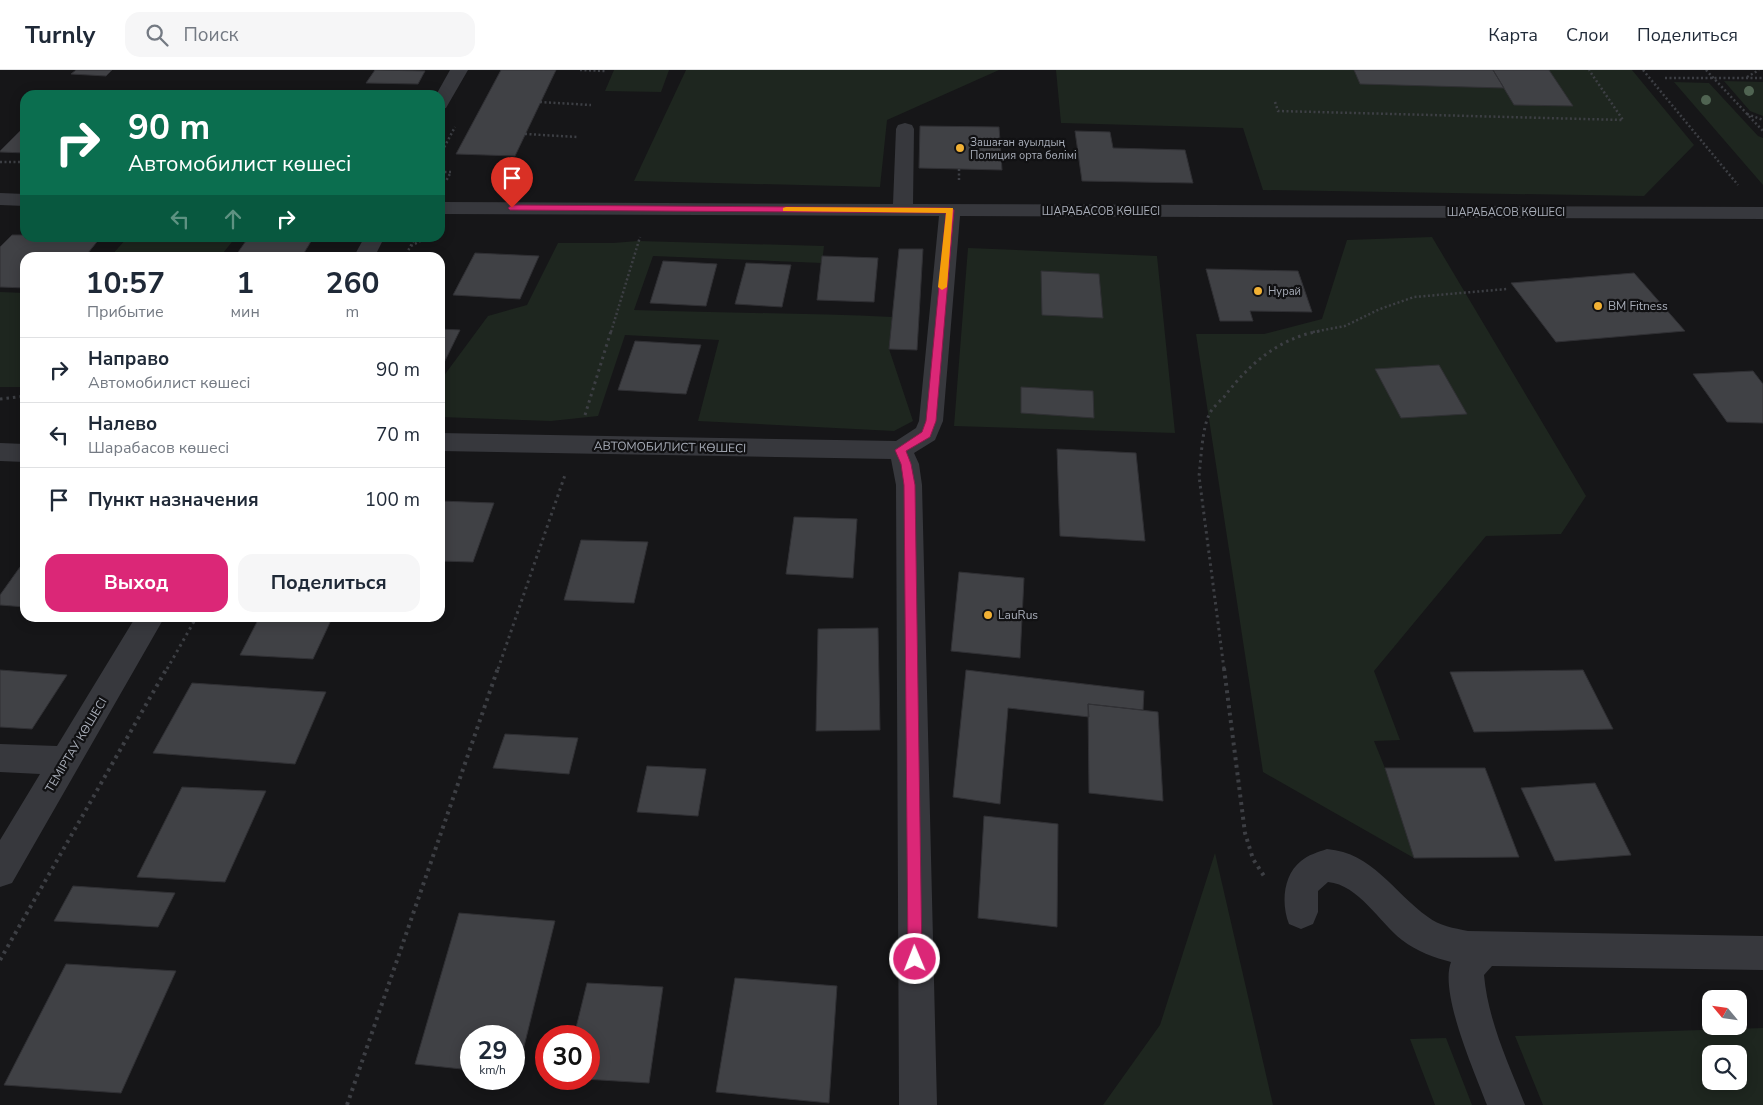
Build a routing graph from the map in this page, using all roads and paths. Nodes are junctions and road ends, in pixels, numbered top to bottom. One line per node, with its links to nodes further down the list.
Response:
1 (459, 70): 12 (street)
2 (580, 70): 7 (path)
3 (1588, 70): 14 (path)
4 (1643, 70): 26 (path)
5 (1706, 70): 9 (path)
6 (1758, 70): 10 (path)
7 (605, 71)
8 (1665, 78): 9 (path)
9 (1714, 78): 10 (path); 16 (path)
10 (1747, 78): 11 (path)
11 (1763, 78)
12 (445, 95)
13 (540, 102): 15 (path)
14 (1275, 102)
15 (591, 105)
16 (1746, 113): 17 (path); 19 (path)
17 (1763, 120)
18 (905, 129): 31 (street)
19 (1763, 131)
20 (525, 134): 21 (path)
21 (578, 137)
22 (0, 162): 23 (path)
23 (20, 162)
24 (959, 169): 25 (path)
25 (959, 180)
26 (1741, 188)
27 (0, 199): 28 (street)
28 (20, 200)
29 (445, 208): 30 (street, ШАРАБАСОВ КӨШЕСІ)
30 (656, 209): 31 (street, ШАРАБАСОВ КӨШЕСІ); 42 (path)
31 (903, 210): 32 (street, ШАРАБАСОВ КӨШЕСІ)
32 (950, 210): 33 (street, ШАРАБАСОВ КӨШЕСІ); 43 (street)
33 (1763, 213)
34 (412, 242): 36 (path)
35 (418, 242): 36 (path)
36 (410, 246): 37 (path)
37 (407, 252)
38 (1507, 289): 51 (path)
39 (20, 397): 40 (path)
40 (0, 399)
41 (445, 442): 42 (street, АВТОМОБИЛИСТ КӨШЕСІ)
42 (576, 446): 43 (street, АВТОМОБИЛИСТ КӨШЕСІ); 55 (path)
43 (900, 450): 56 (street)
44 (0, 452): 45 (street)
45 (20, 454)
46 (148, 622): 49 (street, ТЕМІРТАУ КӨШЕСІ)
47 (194, 622): 54 (path)
48 (0, 758): 49 (street)
49 (66, 761): 50 (street, ТЕМІРТАУ КӨШЕСІ)
50 (0, 871)
51 (1301, 912): 52 (street)
52 (1485, 947): 53 (street); 57 (street)
53 (1763, 953)
54 (0, 960)
55 (347, 1105)
56 (918, 1105)
57 (1506, 1105)

